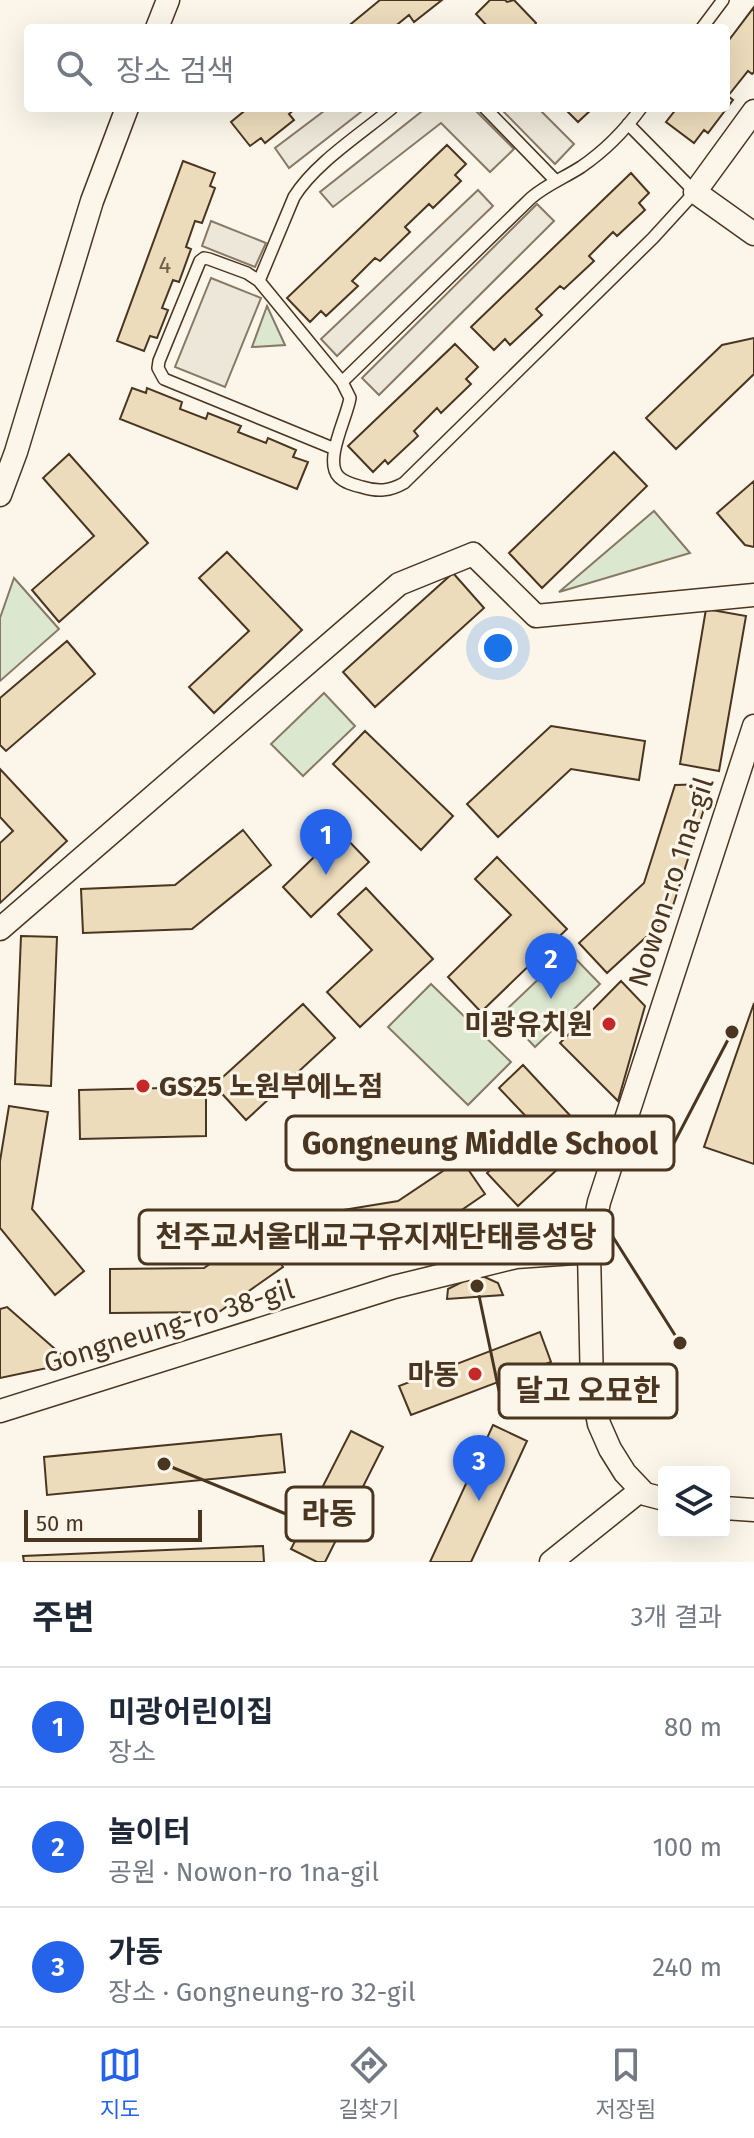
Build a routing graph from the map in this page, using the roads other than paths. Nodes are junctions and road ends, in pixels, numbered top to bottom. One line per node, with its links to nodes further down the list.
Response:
1 (168, 0): 3 (street)
2 (723, 0): 4 (lane)
3 (159, 24)
4 (705, 24)
5 (754, 111): 12 (street)
6 (125, 112): 17 (street)
7 (387, 112): 14 (lane)
8 (489, 112): 11 (lane)
9 (638, 112): 10 (lane)
10 (628, 124): 11 (lane); 12 (lane)
11 (556, 181): 15 (lane)
12 (695, 192): 13 (street); 16 (lane)
13 (754, 234)
14 (259, 281): 15 (lane); 16 (lane)
15 (342, 382): 16 (lane)
16 (335, 449)
17 (0, 495)
18 (754, 595): 20 (street)
19 (754, 726): 21 (street, Nowon-ro 1na-gil)
20 (0, 929)
21 (589, 1252): 22 (street, Gongneung-ro 38-gil); 23 (street, Nowon-ro 1na-gil)
22 (0, 1411)
23 (641, 1490): 24 (street); 27 (street)
24 (658, 1497)
25 (730, 1508): 26 (street)
26 (754, 1510)
27 (551, 1562)

